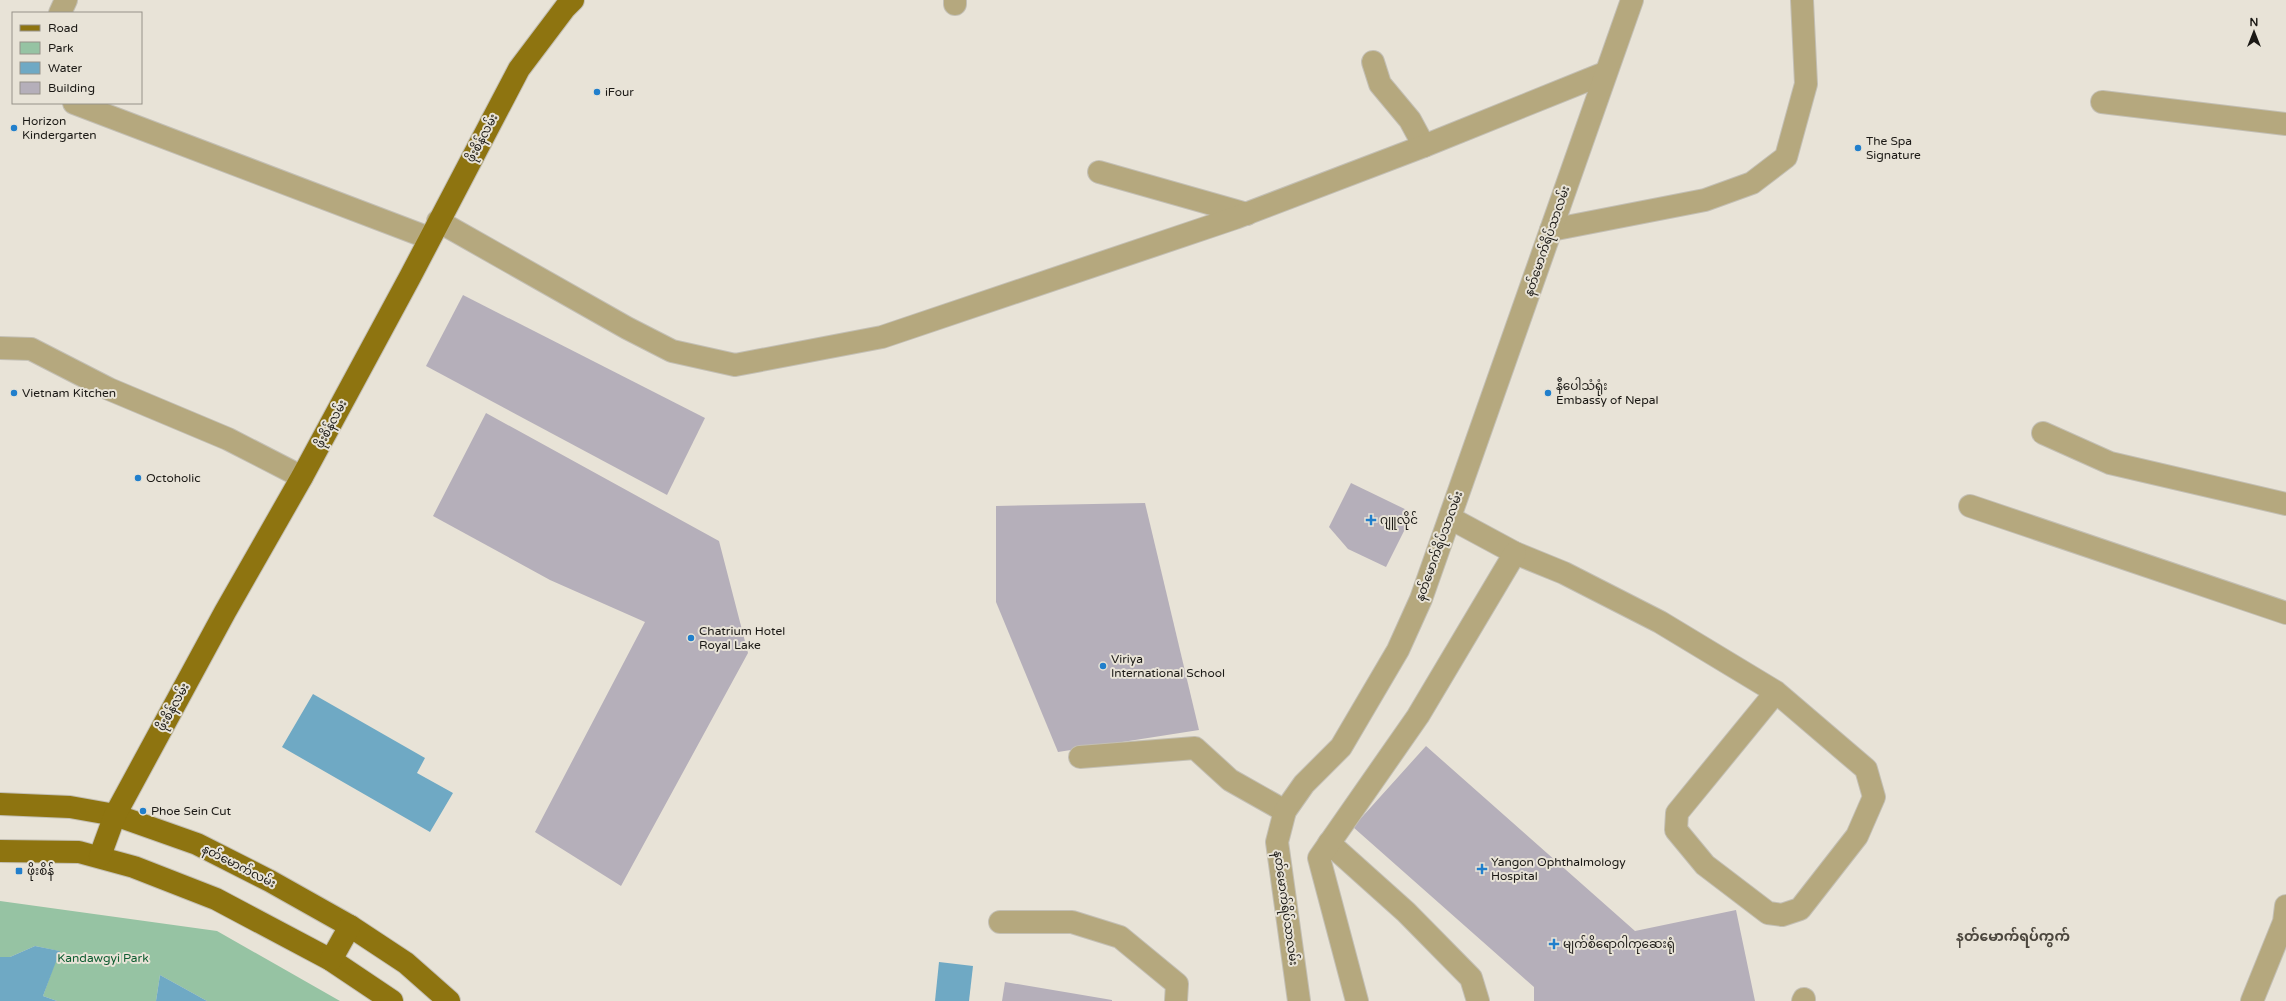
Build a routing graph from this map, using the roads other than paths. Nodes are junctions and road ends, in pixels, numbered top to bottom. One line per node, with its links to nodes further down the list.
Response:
1 (66, 0): 5 (street)
2 (574, 0): 14 (main road, ဖိုးစိန်လမ်း)
3 (1632, 0): 7 (street, နတ်မောက်ရိပ်သာလမ်း)
4 (1802, 0): 15 (street)
5 (60, 12)
6 (1373, 62): 11 (street)
7 (1605, 73): 11 (street); 15 (street, နတ်မောက်ရိပ်သာလမ်း)
8 (2102, 102): 10 (street)
9 (77, 104): 14 (street)
10 (2286, 124)
11 (1424, 146): 13 (street)
12 (1099, 172): 13 (street)
13 (1247, 214): 14 (street)
14 (434, 230): 18 (main road, ဖိုးစိန်လမ်း)
15 (1551, 230): 21 (street, နတ်မောက်ရိပ်သာလမ်း)
16 (0, 348): 18 (street)
17 (2043, 433): 19 (street)
18 (302, 477): 28 (main road, ဖိုးစိန်လမ်း)
19 (2286, 504)
20 (1970, 506): 23 (street)
21 (1450, 518): 22 (street); 27 (street, နတ်မောက်ရိပ်သာလမ်း)
22 (1515, 553): 24 (street); 29 (street)
23 (2286, 613)
24 (1776, 692): 24 (street)
25 (1080, 757): 27 (street)
26 (0, 804): 28 (main road, နတ်မောက်လမ်း)
27 (1285, 811): 39 (street, နတ်မောက်ရိပ်သာလမ်း)
28 (115, 815): 31 (main road, ဖိုးစိန်လမ်း); 34 (main road, နတ်မောက်လမ်း)
29 (1328, 843): 40 (street); 41 (street)
30 (0, 851): 31 (main road)
31 (100, 856): 35 (main road)
32 (2286, 906): 42 (street)
33 (1000, 922): 38 (street)
34 (350, 926): 35 (main road); 37 (main road, နတ်မောက်လမ်း)
35 (331, 960): 36 (main road)
36 (392, 1001)
37 (448, 1001)
38 (1176, 1001)
39 (1300, 1001)
40 (1357, 1001)
41 (1478, 1001)
42 (2252, 1001)

